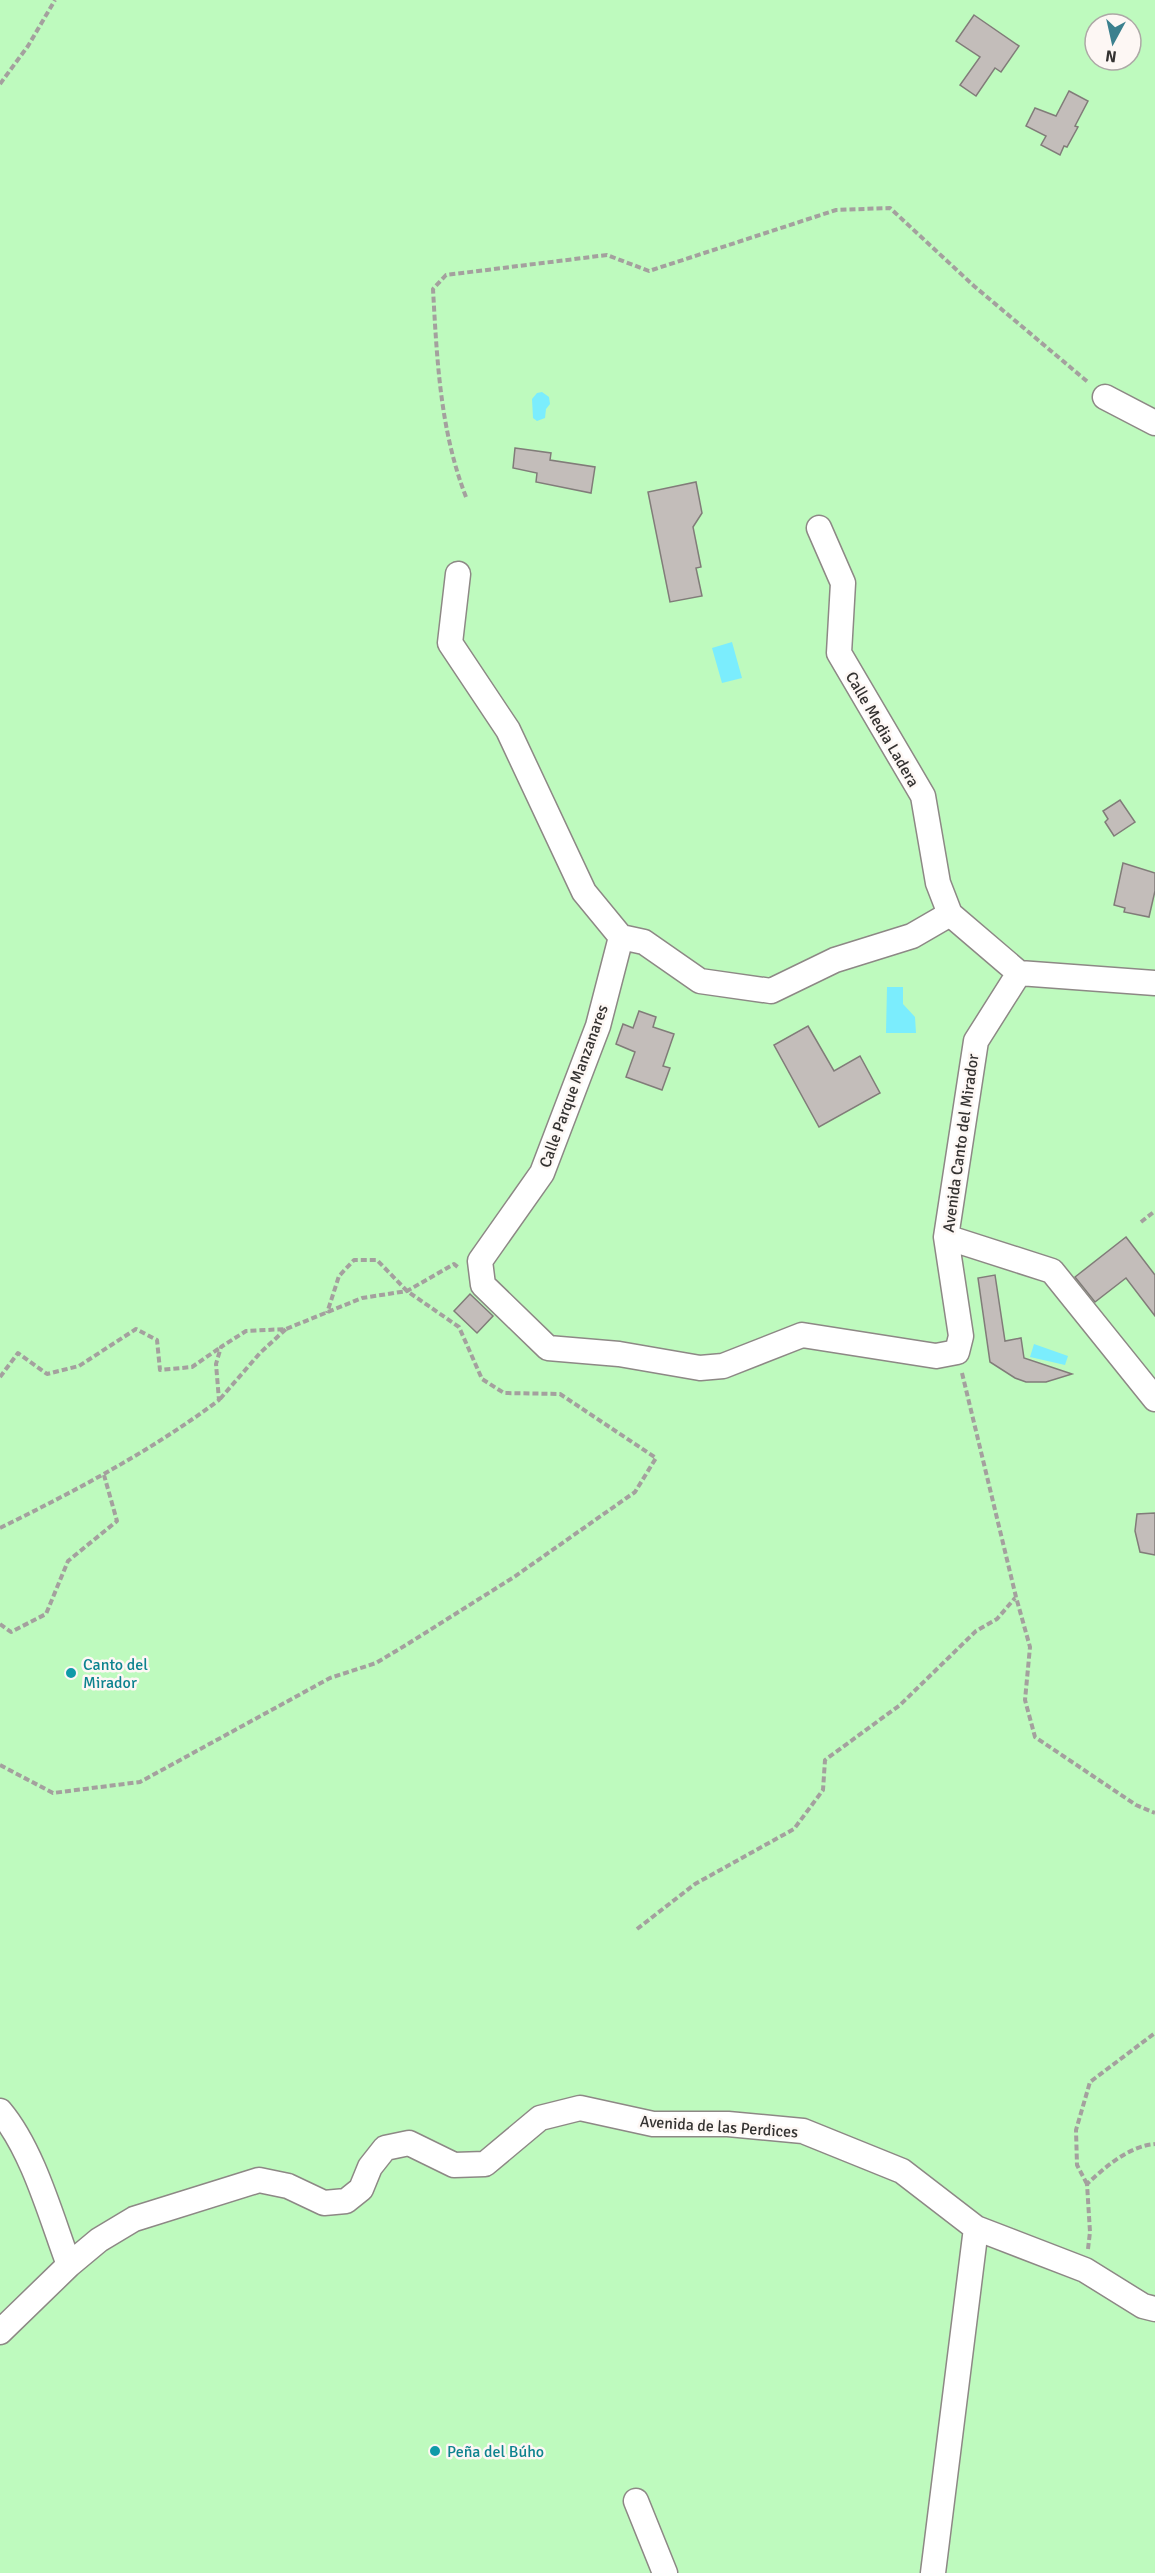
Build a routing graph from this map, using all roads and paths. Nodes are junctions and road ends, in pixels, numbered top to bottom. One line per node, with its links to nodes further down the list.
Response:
1 (54, 0): 2 (path)
2 (0, 84)
3 (1105, 397): 4 (street); 5 (path)
4 (1155, 423)
5 (466, 497)
6 (819, 528): 8 (street, Calle Media Ladera)
7 (458, 574): 9 (street)
8 (950, 914): 9 (street); 10 (street, Calle Media Ladera)
9 (621, 936): 15 (street, Calle Parque Manzanares)
10 (1019, 973): 11 (street); 14 (street, Avenida Canto del Mirador)
11 (1155, 983)
12 (1155, 1211): 13 (path)
13 (1141, 1222)
14 (945, 1237): 20 (street, Avenida Canto del Mirador); 22 (street)
15 (483, 1285): 16 (path); 20 (street)
16 (407, 1291): 17 (path); 17 (path); 28 (path)
17 (327, 1313): 18 (path)
18 (286, 1329): 19 (path); 23 (path)
19 (221, 1347): 21 (path); 23 (path)
20 (957, 1352): 26 (path)
21 (0, 1377)
22 (1155, 1399)
23 (219, 1400): 24 (path)
24 (104, 1475): 25 (path); 27 (path)
25 (0, 1528)
26 (1016, 1597): 29 (path); 30 (path)
27 (0, 1624)
28 (0, 1765)
29 (1155, 1813)
30 (637, 1929)
31 (1155, 2033): 34 (path)
32 (0, 2111): 36 (street)
33 (1155, 2144): 34 (path)
34 (1087, 2184): 37 (path)
35 (976, 2228): 36 (street, Avenida de las Perdices); 37 (street, Avenida de las Perdices); 42 (street)
36 (69, 2265): 39 (street, Avenida de las Perdices)
37 (1085, 2270): 38 (street, Avenida de las Perdices)
38 (1155, 2309)
39 (0, 2332)
40 (636, 2501): 41 (street)
41 (665, 2573)
42 (933, 2573)

